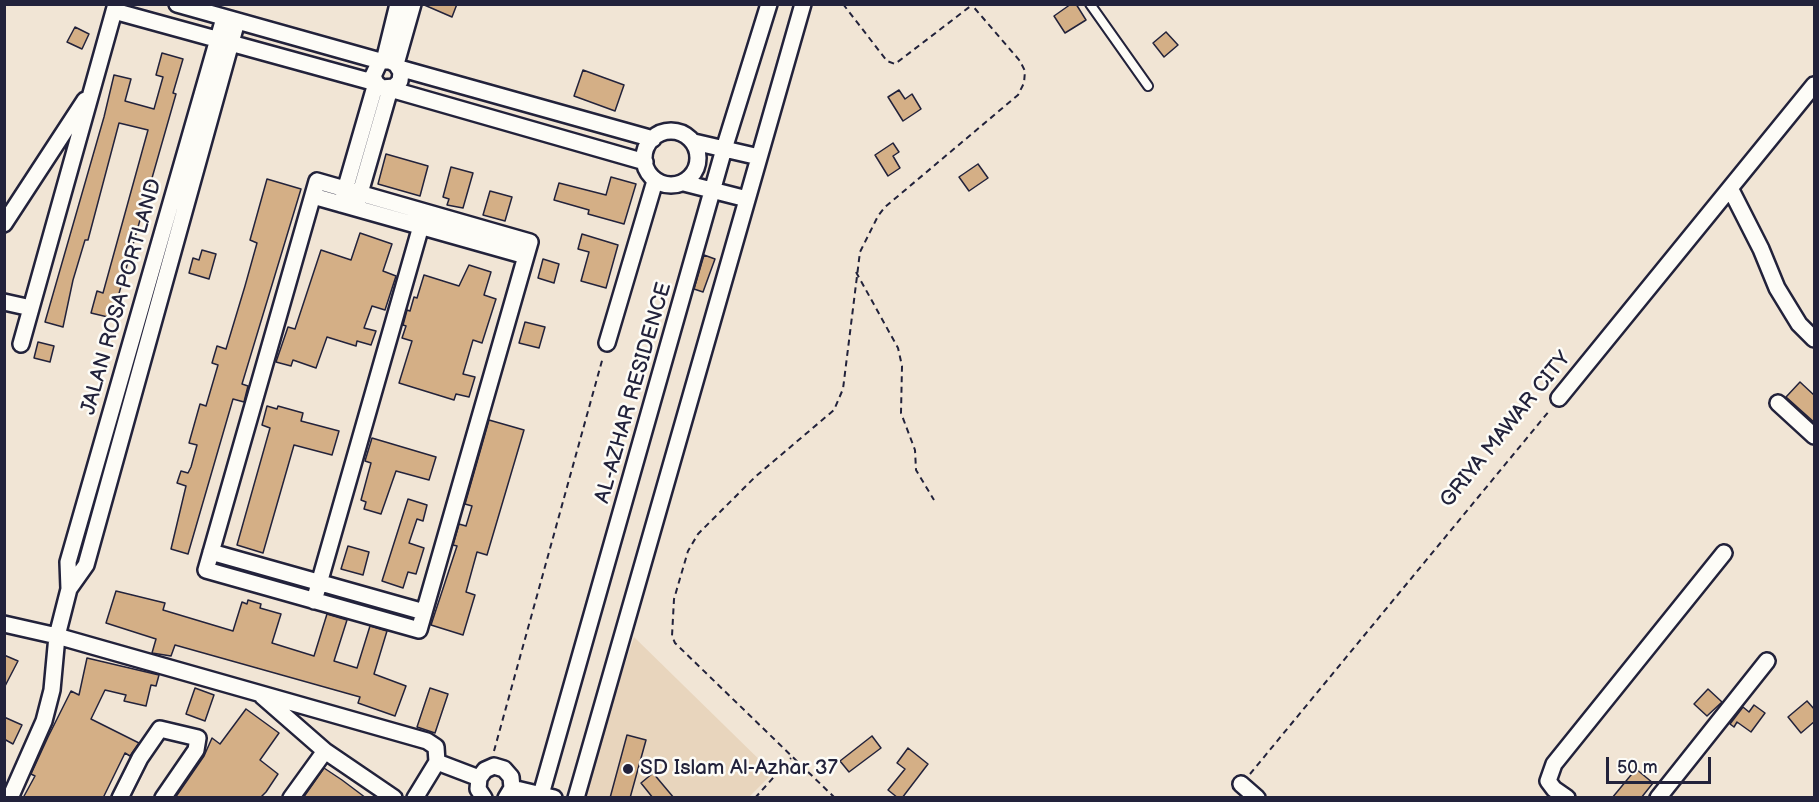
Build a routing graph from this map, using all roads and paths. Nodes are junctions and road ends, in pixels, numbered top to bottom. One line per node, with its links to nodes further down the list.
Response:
1 (177, 4): 10 (street)
2 (398, 4): 12 (street)
3 (413, 4): 12 (street)
4 (769, 4): 20 (street, AL-AZHAR RESIDENCE)
5 (803, 4): 22 (street)
6 (843, 4): 8 (path)
7 (1090, 4): 15 (lane)
8 (972, 5): 32 (path)
9 (115, 8): 11 (street); 16 (street)
10 (231, 19): 11 (street, JALAN ROSA PORTLAND); 12 (street)
11 (225, 41): 14 (street); 48 (street, JALAN ROSA PORTLAND)
12 (390, 63): 14 (street); 14 (street); 17 (street)
13 (1815, 85): 26 (street, GRIYA MAWAR CITY)
14 (383, 86): 21 (street); 28 (street)
15 (1148, 86)
16 (93, 87): 31 (street); 34 (street)
17 (609, 126): 18 (street); 21 (street)
18 (653, 139): 19 (street); 23 (street)
19 (694, 142): 20 (street); 25 (street)
20 (724, 149): 22 (street); 27 (street, AL-AZHAR RESIDENCE)
21 (602, 150): 23 (street)
22 (759, 158): 29 (street)
23 (645, 162): 24 (street)
24 (655, 181): 25 (street); 36 (street)
25 (684, 183): 27 (street)
26 (1731, 190): 35 (street); 38 (street, GRIYA MAWAR CITY)
27 (714, 191): 29 (street); 57 (street, AL-AZHAR RESIDENCE)
28 (350, 198): 30 (street); 42 (street)
29 (747, 199): 65 (street)
30 (423, 219): 44 (street); 46 (street)
31 (4, 224)
32 (856, 272): 41 (path); 52 (path)
33 (4, 302): 34 (street)
34 (31, 308): 37 (street)
35 (1815, 339)
36 (607, 343): 54 (path)
37 (21, 344)
38 (1559, 398): 55 (path, GRIYA MAWAR CITY)
39 (1778, 403): 40 (street)
40 (1815, 436)
41 (934, 500)
42 (211, 552): 44 (street); 45 (street)
43 (1724, 553): 69 (street)
44 (319, 582): 45 (street); 46 (street)
45 (314, 601): 46 (street)
46 (424, 612)
47 (4, 624): 48 (street)
48 (57, 636): 50 (street); 58 (street, JALAN ROSA PORTLAND)
49 (1767, 661): 70 (street)
50 (258, 692): 51 (street); 53 (street)
51 (325, 750): 61 (street); 62 (street)
52 (791, 758): 66 (path); 67 (path)
53 (437, 762): 54 (street); 63 (street)
54 (484, 773): 56 (street); 64 (street)
55 (1241, 784): 68 (street)
56 (509, 793): 57 (street)
57 (545, 797)
58 (10, 798)
59 (120, 798): 60 (street)
60 (163, 798)
61 (291, 798)
62 (394, 798)
63 (415, 798)
64 (484, 798)
65 (576, 798)
66 (754, 798)
67 (835, 798)
68 (1257, 798)
69 (1567, 798)
70 (1658, 798)

